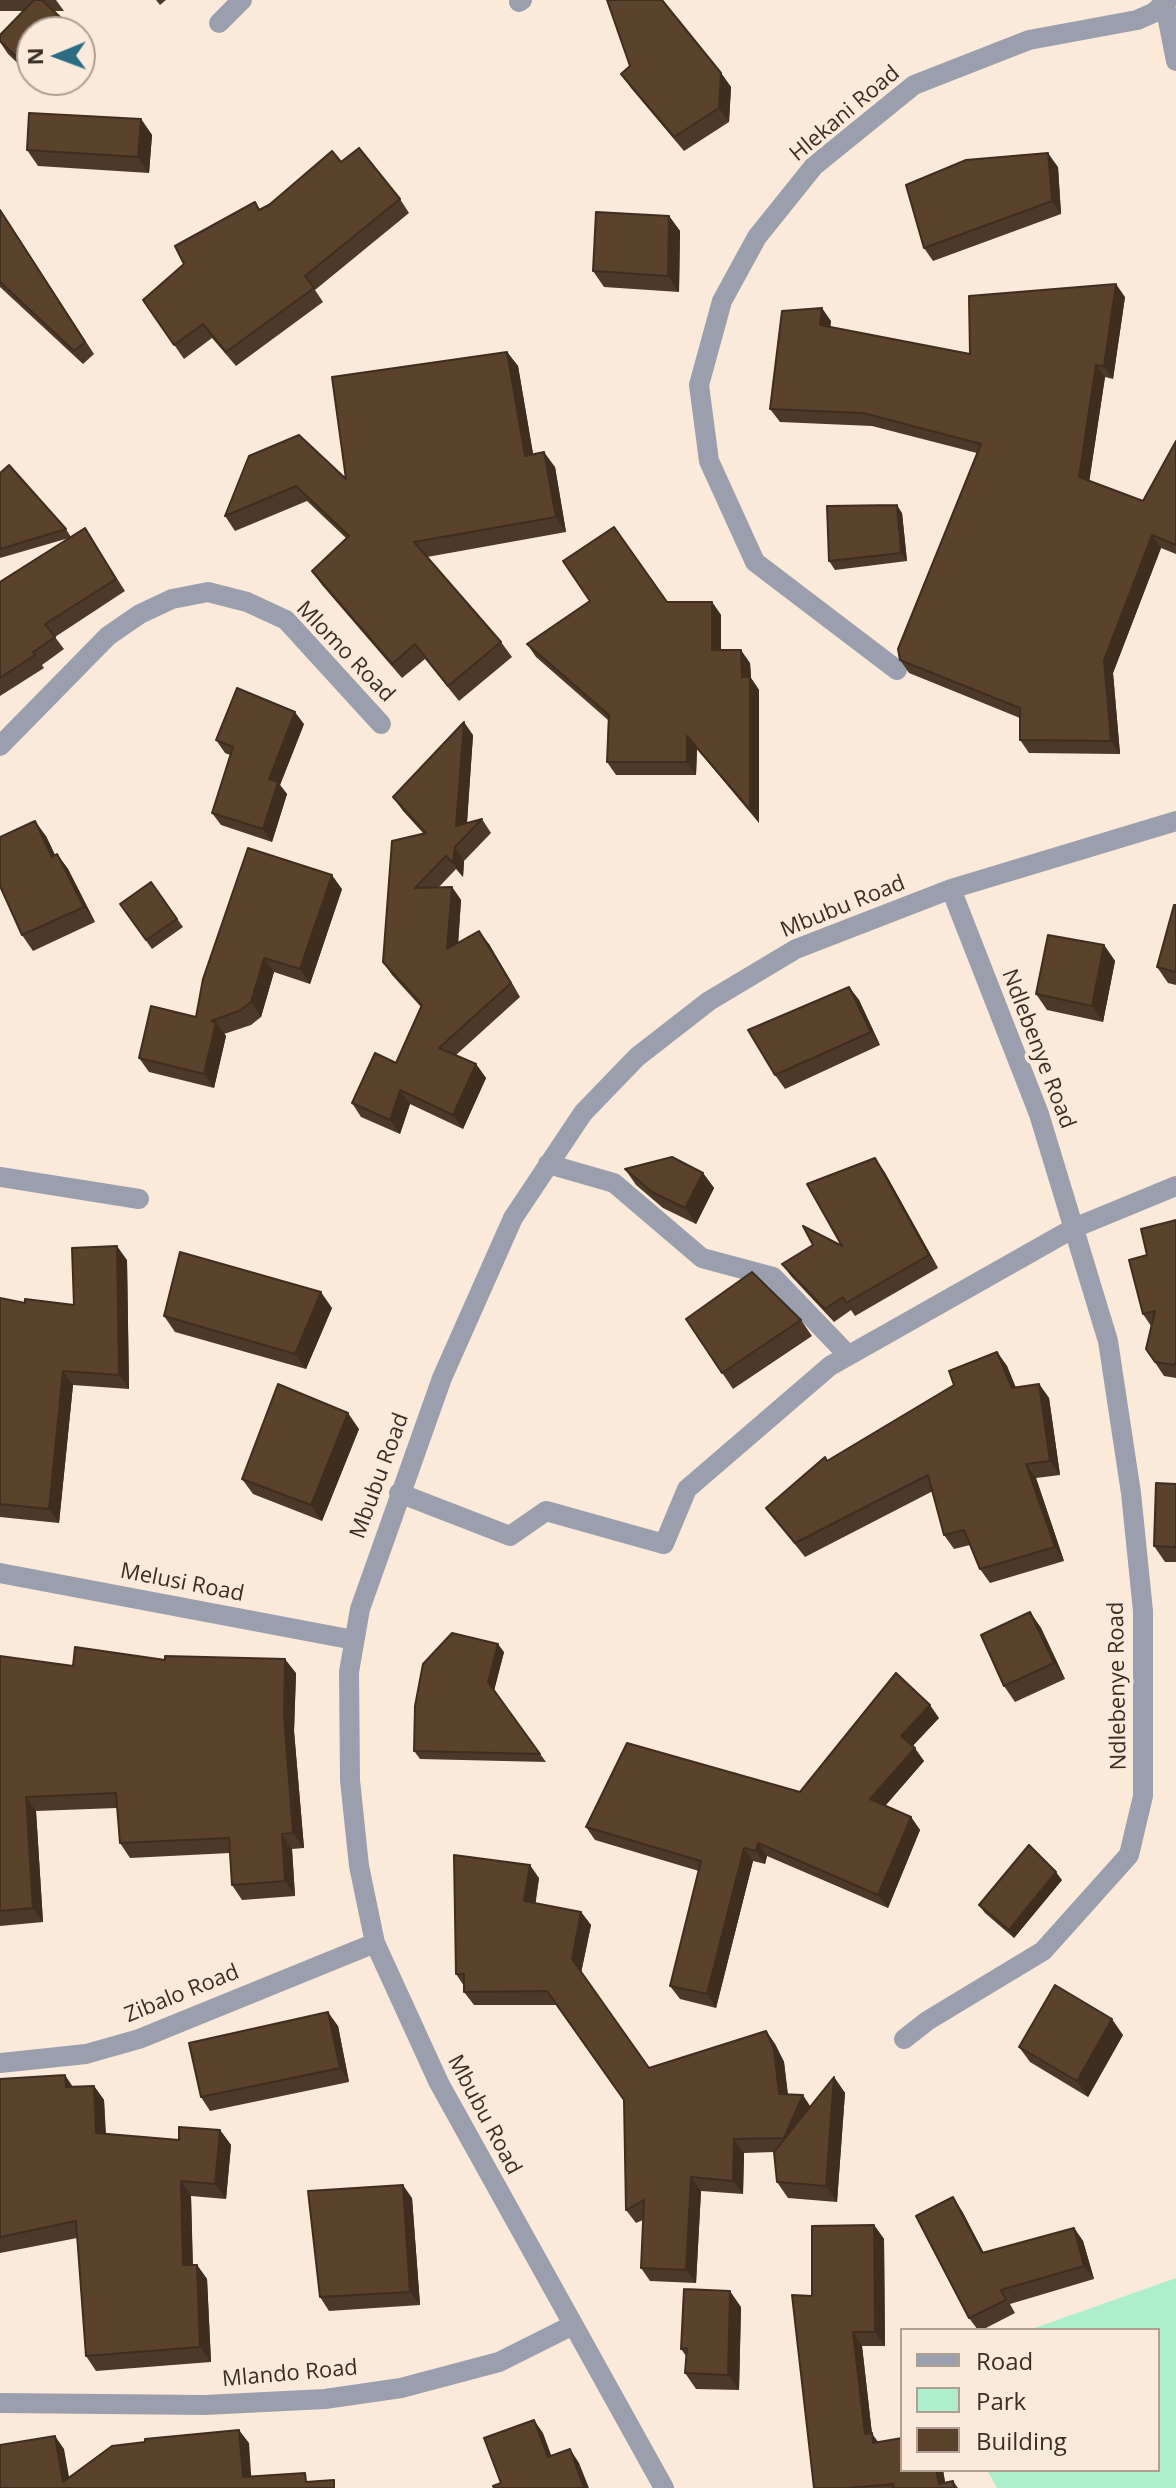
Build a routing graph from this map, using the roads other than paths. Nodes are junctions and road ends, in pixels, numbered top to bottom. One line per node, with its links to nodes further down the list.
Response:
1 (242, 0): 3 (street)
2 (1166, 2): 4 (street, Hlekani Road); 5 (street, Hlekani Road)
3 (219, 23)
4 (1176, 61)
5 (897, 670)
6 (381, 724): 7 (street, Mlomo Road)
7 (0, 746)
8 (1176, 821): 9 (street, Mbubu Road)
9 (951, 889): 10 (street, Mbubu Road); 14 (street, Ndlebenye Road)
10 (548, 1164): 15 (street); 16 (street, Mbubu Road)
11 (0, 1177): 13 (street)
12 (1176, 1186): 14 (street)
13 (139, 1199)
14 (1074, 1228): 15 (street); 20 (street, Ndlebenye Road)
15 (848, 1355): 16 (street)
16 (399, 1493): 18 (street, Mbubu Road)
17 (0, 1573): 18 (street, Melusi Road)
18 (354, 1640): 19 (street, Mbubu Road)
19 (375, 1943): 21 (street, Zibalo Road); 22 (street, Mbubu Road)
20 (904, 2039)
21 (0, 2063)
22 (571, 2326): 23 (street, Mlando Road); 24 (street, Mbubu Road)
23 (0, 2403)
24 (664, 2488)

